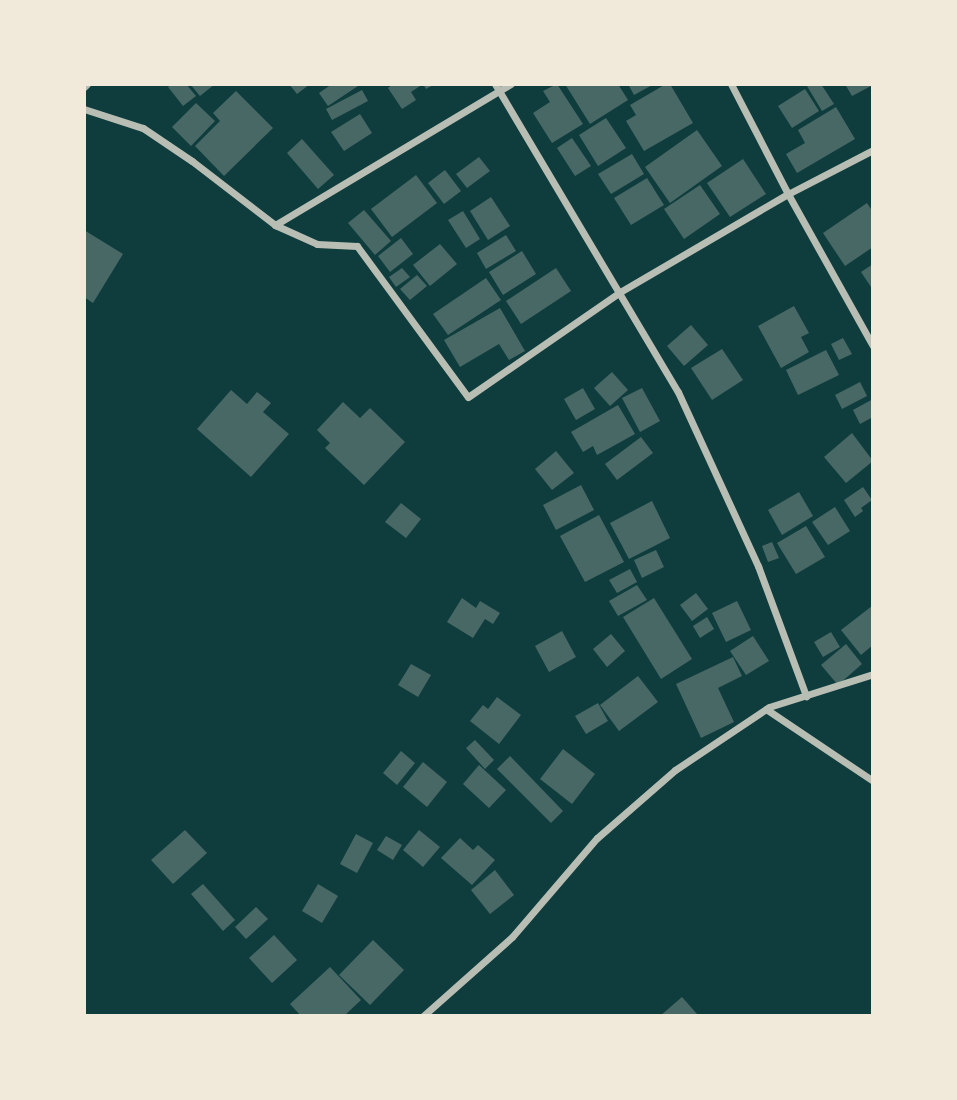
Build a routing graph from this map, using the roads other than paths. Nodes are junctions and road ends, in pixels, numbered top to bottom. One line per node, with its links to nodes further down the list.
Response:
1 (511, 84): 3 (street)
2 (731, 84): 6 (street)
3 (497, 88): 7 (street); 8 (street)
4 (84, 109): 7 (street)
5 (873, 150): 6 (street)
6 (788, 194): 8 (street); 9 (street)
7 (275, 225): 8 (street)
8 (620, 292): 11 (street)
9 (873, 346)
10 (873, 674): 11 (street)
11 (806, 696): 12 (street)
12 (766, 709): 13 (street); 14 (street)
13 (873, 782)
14 (423, 1016)

